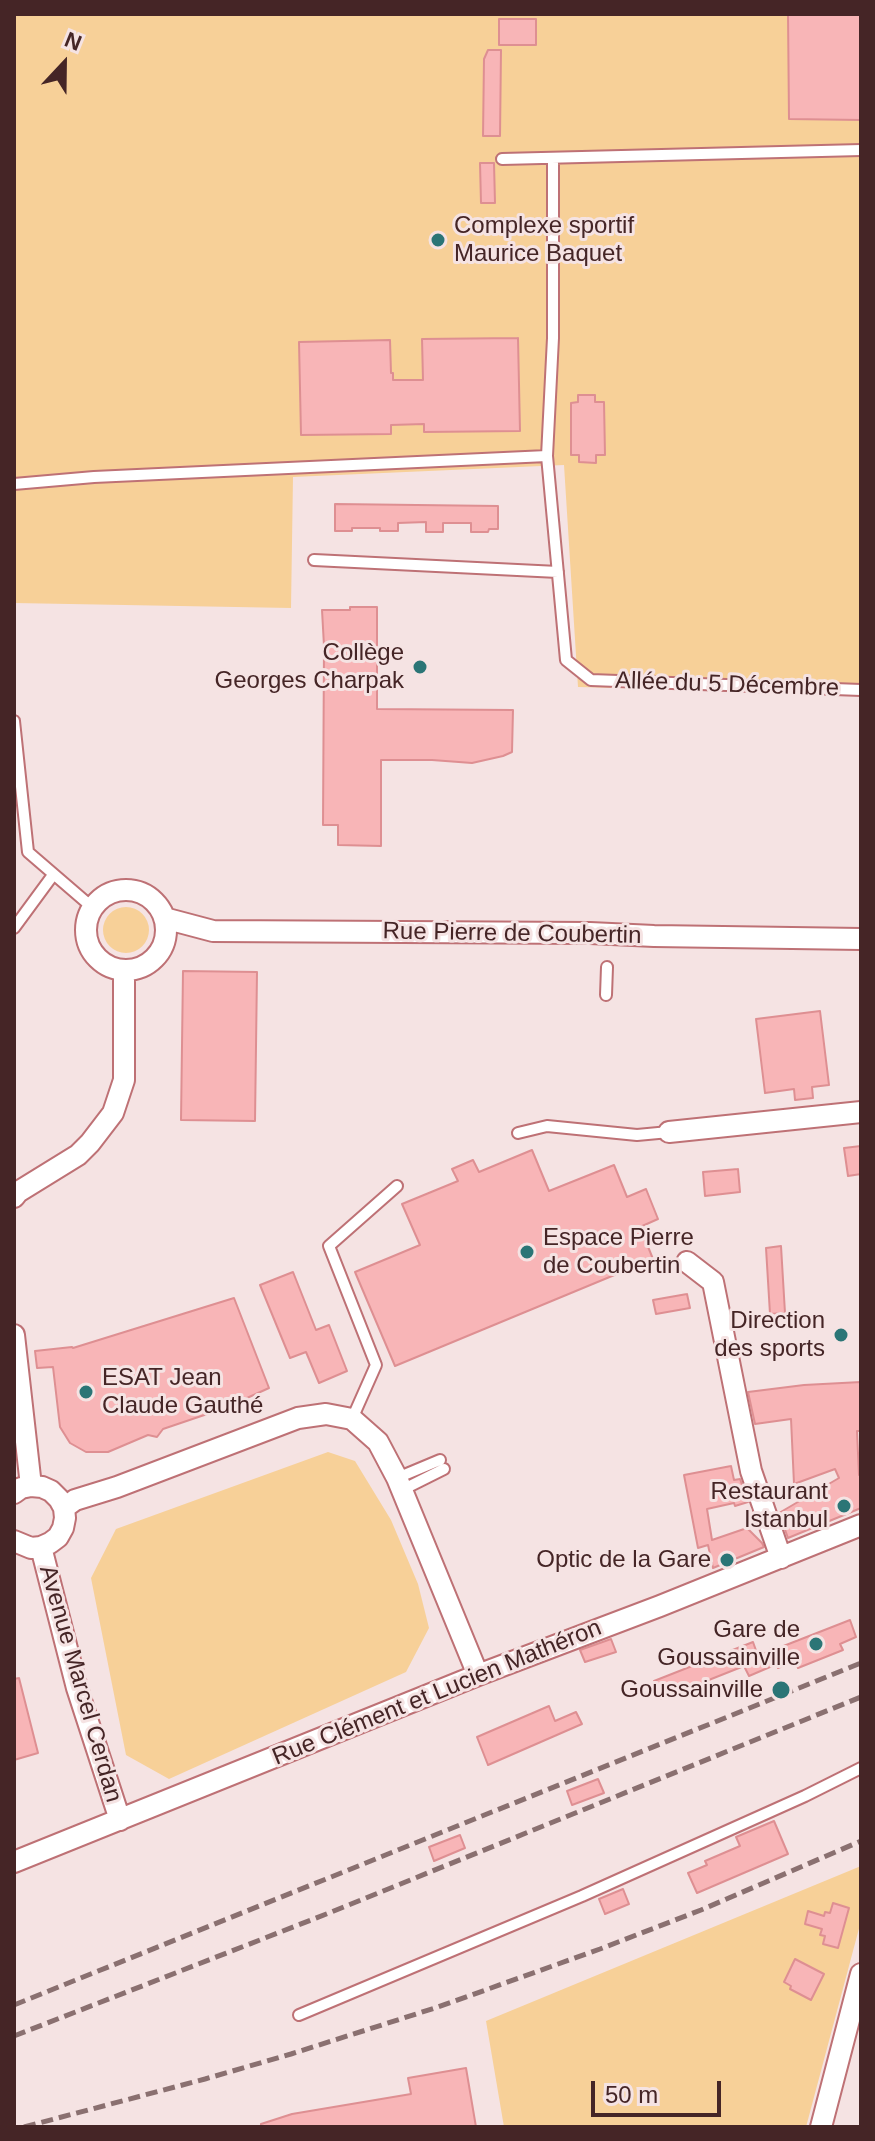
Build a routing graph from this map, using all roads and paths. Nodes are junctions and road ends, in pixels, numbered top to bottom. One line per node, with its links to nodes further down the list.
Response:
1 (861, 150): 2 (lane)
2 (553, 158): 3 (lane); 4 (lane, Allée du 5 Décembre)
3 (502, 159)
4 (547, 456): 5 (lane); 7 (lane, Allée du 5 Décembre)
5 (14, 484)
6 (314, 560): 7 (lane)
7 (558, 572): 8 (lane, Allée du 5 Décembre)
8 (861, 690)
9 (14, 721): 10 (lane)
10 (53, 875): 11 (lane); 13 (lane)
11 (93, 908): 12 (street); 16 (street)
12 (164, 918): 14 (street, Rue Pierre de Coubertin); 16 (street)
13 (14, 928)
14 (861, 939)
15 (607, 967): 17 (lane)
16 (124, 970): 22 (street)
17 (606, 995)
18 (861, 1112): 19 (street)
19 (669, 1132): 20 (lane)
20 (518, 1133)
21 (397, 1186): 25 (lane)
22 (14, 1197)
23 (687, 1262): 33 (street)
24 (14, 1335): 28 (street)
25 (352, 1419): 27 (street); 29 (street)
26 (442, 1465): 27 (lane)
27 (400, 1484): 34 (street)
28 (22, 1490): 29 (street)
29 (64, 1508): 32 (street)
30 (861, 1525): 33 (street, Rue Clément et Lucien Mathéron)
31 (14, 1541): 32 (street)
32 (41, 1547): 36 (street, Avenue Marcel Cerdan)
33 (781, 1558): 34 (street, Rue Clément et Lucien Mathéron)
34 (478, 1675): 36 (street, Rue Clément et Lucien Mathéron)
35 (861, 1768): 39 (lane)
36 (120, 1820): 37 (street, Rue Clément et Lucien Mathéron)
37 (14, 1862)
38 (861, 1974): 40 (street)
39 (299, 2015)
40 (821, 2127)

